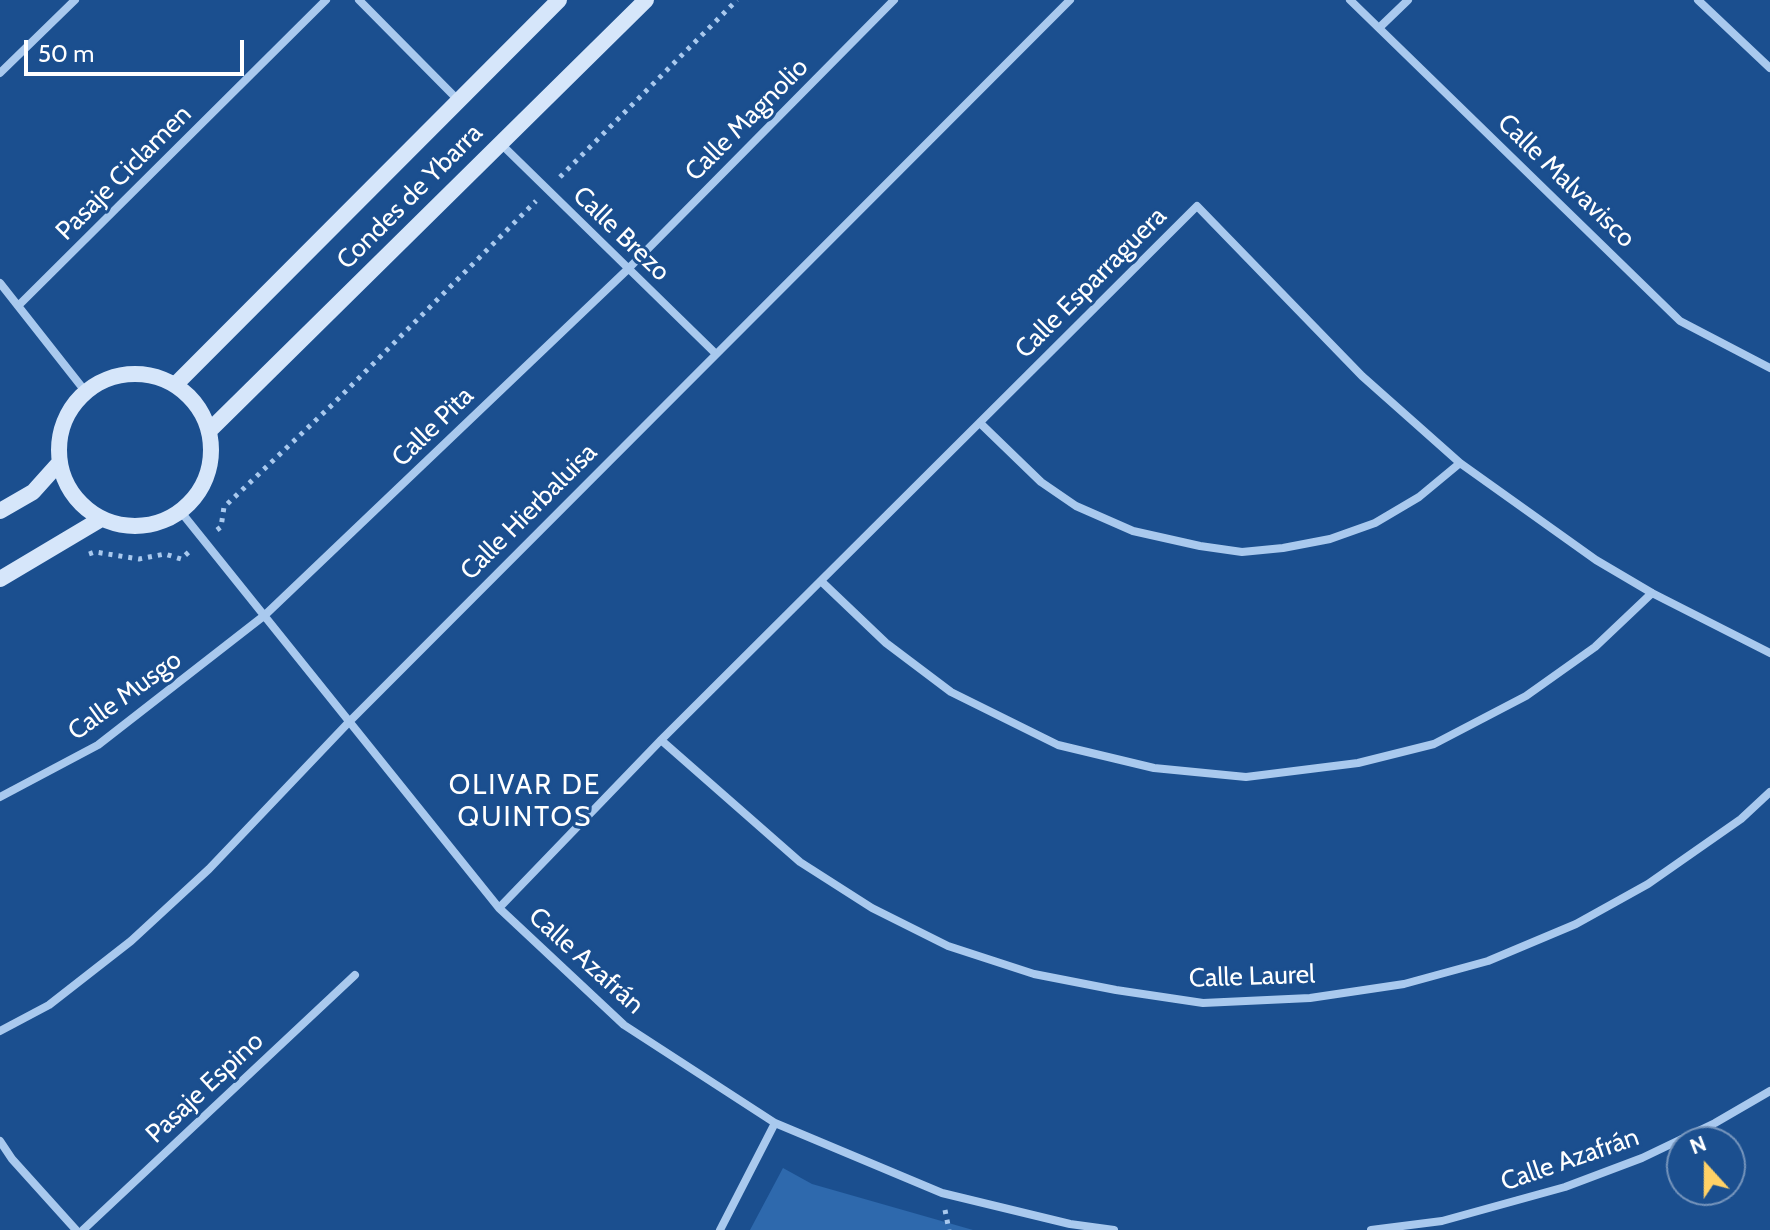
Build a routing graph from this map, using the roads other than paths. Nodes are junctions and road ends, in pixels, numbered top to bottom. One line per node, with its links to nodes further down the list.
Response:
1 (75, 0): 13 (street)
2 (326, 0): 18 (street, Pasaje Ciclamen)
3 (359, 0): 14 (street)
4 (559, 0): 14 (main road, Condes de Ybarra)
5 (646, 0): 15 (main road, Condes de Ybarra)
6 (894, 0): 16 (street, Calle Magnolio)
7 (1070, 0): 19 (street, Calle Hierbaluisa)
8 (1350, 0): 11 (street, Calle Malvavisco)
9 (1408, 0): 11 (street)
10 (1698, 0): 12 (street)
11 (1380, 27): 20 (street, Calle Malvavisco)
12 (1770, 68)
13 (0, 73)
14 (459, 101): 21 (main road, Condes de Ybarra)
15 (500, 142): 16 (street, Calle Brezo); 24 (main road, Condes de Ybarra)
16 (628, 269): 19 (street, Calle Brezo); 33 (street, Calle Pita)
17 (0, 283): 18 (street)
18 (18, 306): 22 (street)
19 (716, 354): 35 (street, Calle Hierbaluisa)
20 (1770, 368)
21 (176, 384): 22 (main road); 24 (main road)
22 (85, 391): 25 (main road)
23 (980, 423): 26 (street); 26 (street, Calle Esparraguera); 31 (street, Calle Esparraguera)
24 (210, 430): 28 (main road)
25 (59, 463): 27 (main road); 29 (main road)
26 (1460, 463): 32 (street, Calle Esparraguera)
27 (0, 511)
28 (181, 512): 29 (main road); 33 (street, Calle Azafrán)
29 (101, 519): 30 (main road)
30 (0, 579)
31 (822, 582): 32 (street); 36 (street, Calle Esparraguera)
32 (1652, 593): 34 (street, Calle Esparraguera)
33 (265, 615): 35 (street, Calle Azafrán); 38 (street, Calle Musgo)
34 (1770, 653)
35 (348, 723): 39 (street, Calle Azafrán); 41 (street, Calle Hierbaluisa)
36 (661, 740): 37 (street, Calle Laurel); 39 (street, Calle Esparraguera)
37 (1770, 792)
38 (0, 797)
39 (499, 908): 43 (street, Calle Azafrán)
40 (355, 975): 47 (street, Pasaje Espino)
41 (0, 1031)
42 (1770, 1091): 45 (street, Calle Azafrán)
43 (775, 1123): 48 (street); 49 (street, Calle Azafrán)
44 (0, 1141): 46 (street)
45 (1443, 1226): 50 (street, Calle Azafrán)
46 (76, 1230)
47 (83, 1230)
48 (720, 1230)
49 (1114, 1230)
50 (1371, 1230)

